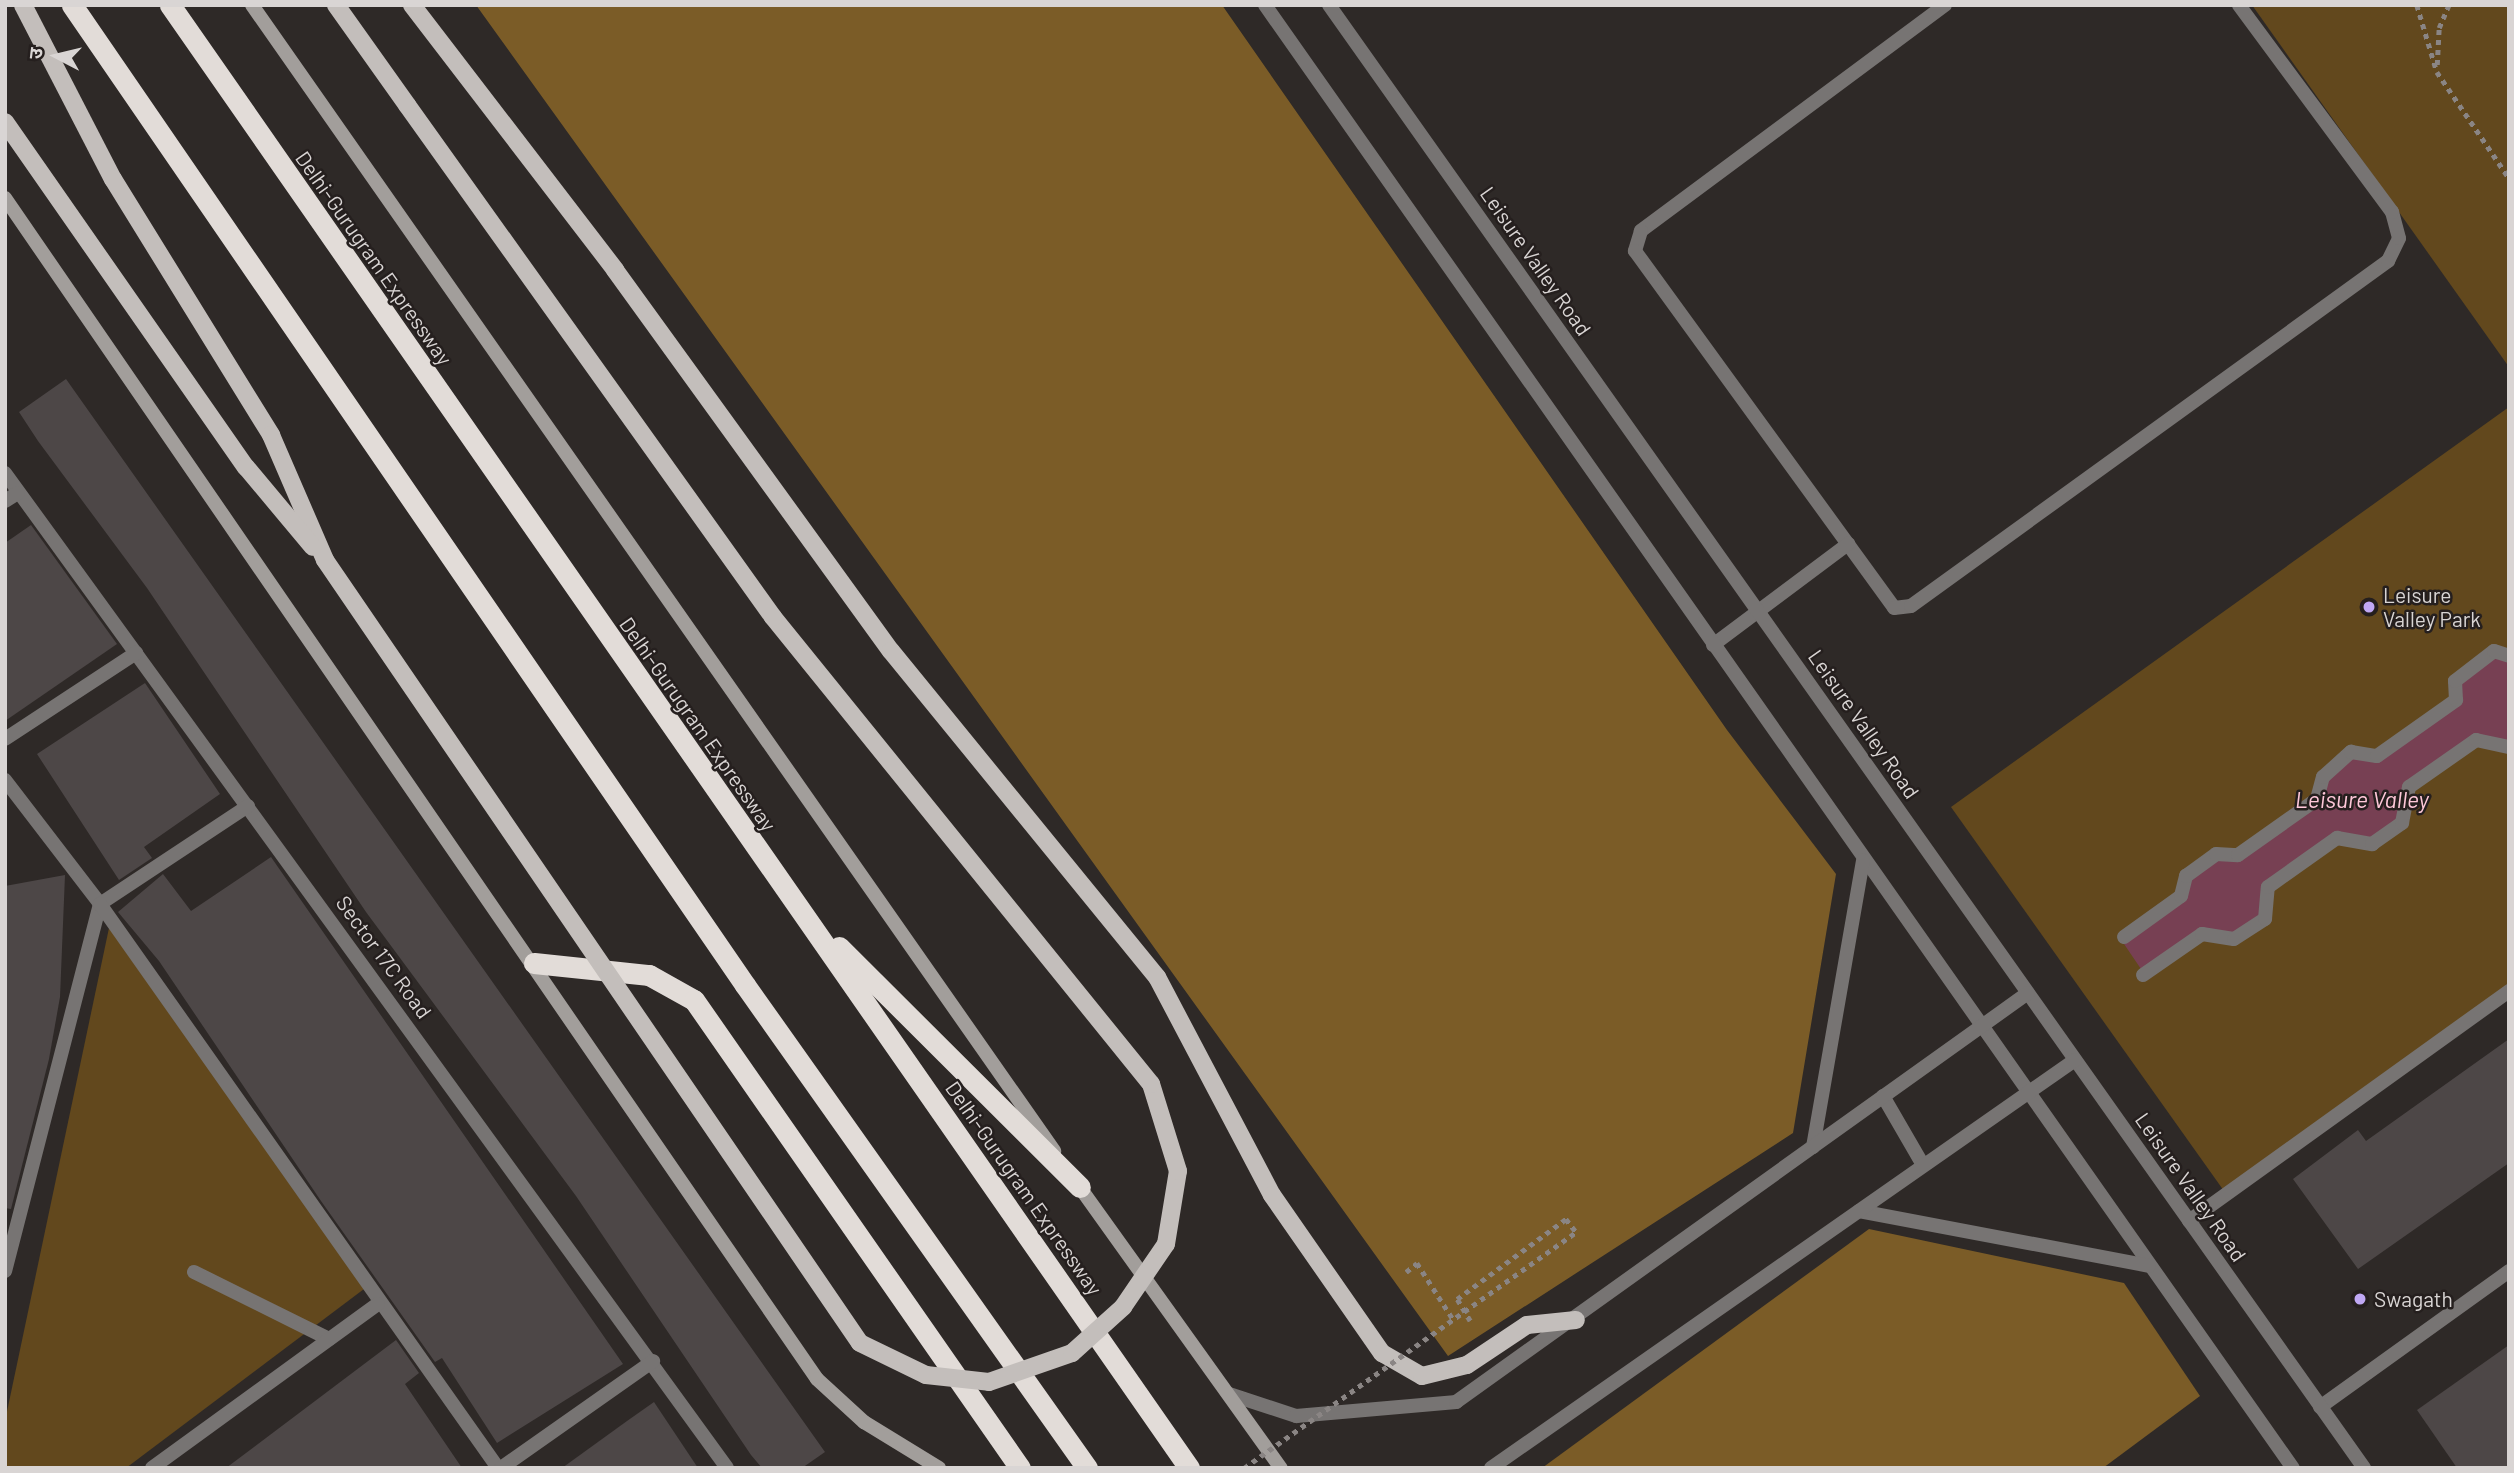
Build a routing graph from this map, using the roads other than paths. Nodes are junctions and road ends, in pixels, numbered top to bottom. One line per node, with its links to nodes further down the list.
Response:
1 (23, 5): 17 (main road)
2 (72, 5): 58 (highway)
3 (170, 5): 28 (highway, Delhi-Gurugram Expressway)
4 (252, 5): 40 (main road)
5 (336, 5): 17 (main road, bridge)
6 (412, 5): 48 (main road)
7 (1265, 5): 19 (street)
8 (1328, 5): 18 (street, Leisure Valley Road)
9 (1945, 5): 16 (street)
10 (2239, 5): 16 (street)
11 (5, 122): 17 (main road)
12 (5, 198): 30 (main road)
13 (5, 473): 14 (street, Sector 17C Road)
14 (18, 493): 15 (street); 20 (street, Sector 17C Road)
15 (5, 501)
16 (1848, 544): 18 (street)
17 (325, 560)
18 (1756, 608): 19 (street); 33 (street, Leisure Valley Road)
19 (1713, 645): 26 (street)
20 (136, 653): 22 (street); 25 (street, Sector 17C Road)
21 (2509, 656): 29 (street)
22 (5, 739)
23 (2509, 747): 31 (street)
24 (5, 780): 27 (street)
25 (248, 806): 27 (street); 50 (street, Sector 17C Road)
26 (1863, 860): 34 (street); 38 (street)
27 (100, 904): 44 (street); 47 (street)
28 (800, 909): 40 (highway); 59 (highway, Delhi-Gurugram Expressway)
29 (2124, 937)
30 (534, 963): 56 (main road); 57 (highway)
31 (2143, 975)
32 (2509, 991): 42 (street)
33 (2028, 993): 34 (street); 35 (street, Leisure Valley Road)
34 (1980, 1025): 36 (street); 37 (street)
35 (2075, 1060): 36 (street); 42 (street, Leisure Valley Road)
36 (2027, 1091): 39 (street); 43 (street)
37 (1883, 1096): 38 (street); 39 (street)
38 (1813, 1147): 48 (street)
39 (1923, 1165): 41 (street)
40 (1080, 1187): 51 (main road)
41 (1859, 1211): 43 (street); 61 (street)
42 (2189, 1221): 52 (street, Leisure Valley Road)
43 (2149, 1266): 62 (street)
44 (5, 1271)
45 (2509, 1271): 52 (street)
46 (194, 1272): 49 (street)
47 (377, 1304): 49 (street); 54 (street)
48 (1576, 1320): 51 (street)
49 (329, 1339): 53 (street)
50 (653, 1361): 54 (street); 55 (street, Sector 17C Road)
51 (1229, 1394): 60 (main road)
52 (2320, 1407): 63 (street, Leisure Valley Road)
53 (152, 1468)
54 (499, 1468)
55 (727, 1468)
56 (939, 1468)
57 (1020, 1468)
58 (1087, 1468)
59 (1189, 1468)
60 (1281, 1468)
61 (1491, 1468)
62 (2293, 1468)
63 (2364, 1468)

